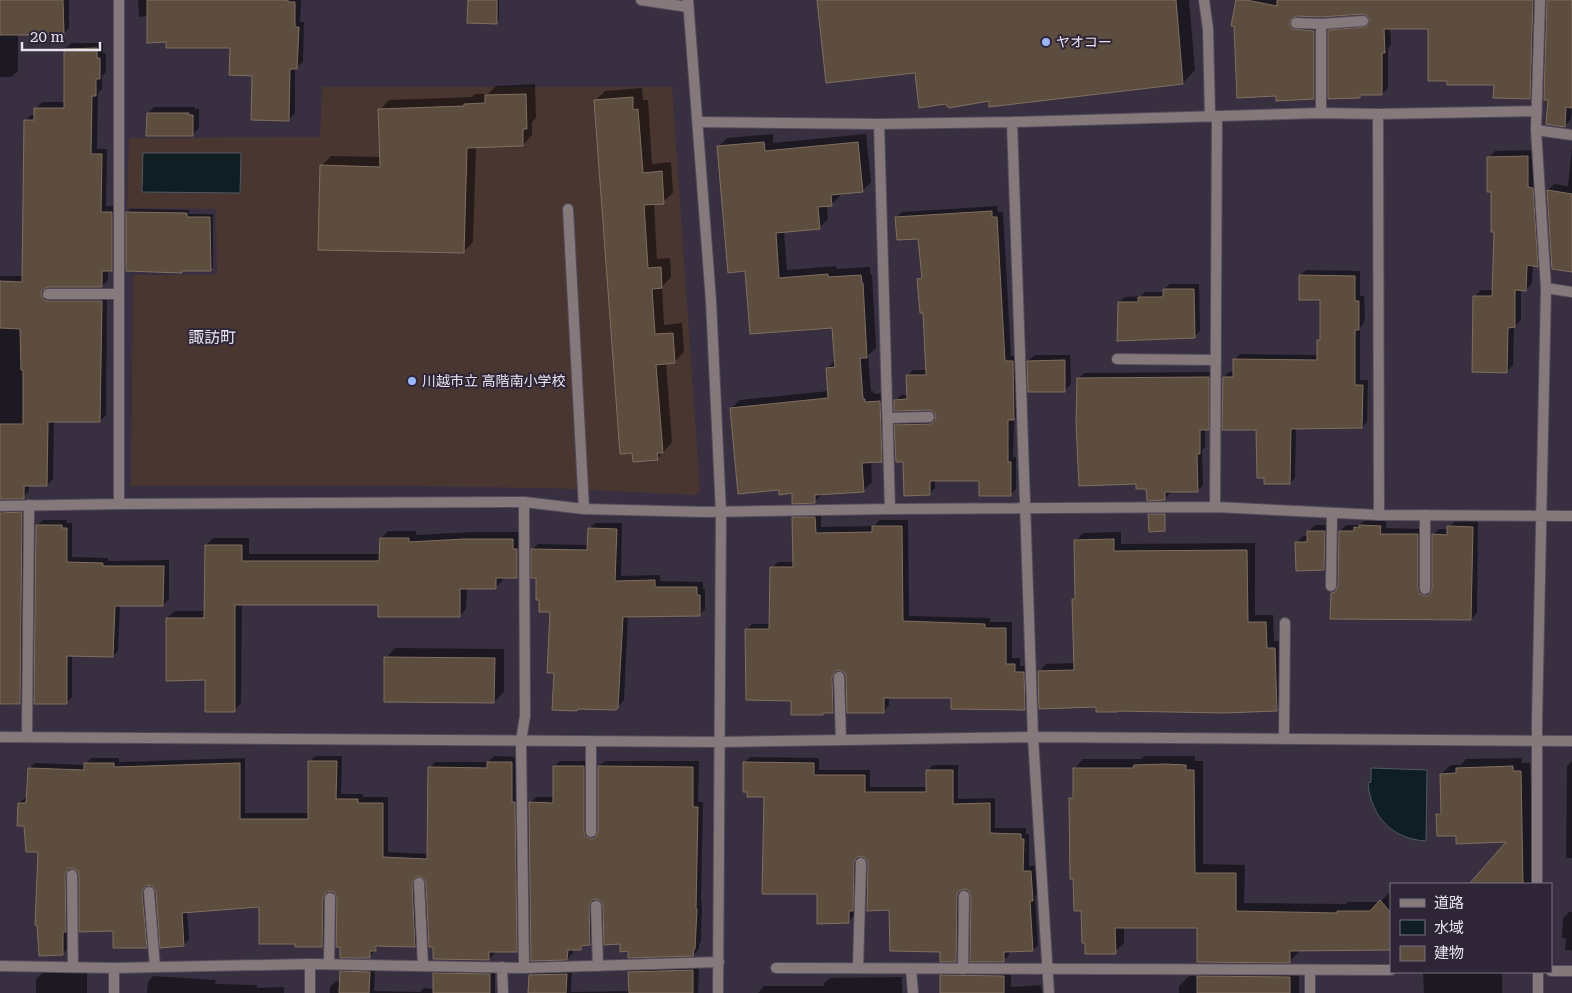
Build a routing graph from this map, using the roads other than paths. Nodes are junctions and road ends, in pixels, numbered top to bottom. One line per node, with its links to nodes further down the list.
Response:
1 (119, 0): 22 (street)
2 (641, 0): 5 (street)
3 (1204, 0): 12 (street)
4 (1540, 0): 9 (street)
5 (688, 4): 13 (street)
6 (1363, 21): 8 (street)
7 (1296, 24): 8 (street)
8 (1321, 24): 10 (street)
9 (1537, 110): 11 (street); 16 (street)
10 (1321, 113): 11 (street); 12 (street)
11 (1378, 114): 37 (street)
12 (1214, 116): 14 (street); 24 (street)
13 (698, 122): 15 (street); 35 (street)
14 (1012, 122): 15 (street); 31 (street)
15 (880, 124): 26 (street)
16 (1536, 130): 17 (street); 19 (street)
17 (1572, 135)
18 (568, 209): 33 (street)
19 (1546, 288): 20 (street); 39 (street)
20 (1572, 292)
21 (48, 294): 22 (street)
22 (119, 294): 28 (street)
23 (1117, 359): 24 (street)
24 (1216, 360): 32 (street)
25 (929, 417): 26 (street)
26 (888, 418): 34 (street)
27 (524, 502): 28 (street); 33 (street); 49 (street)
28 (119, 504): 29 (street)
29 (29, 505): 30 (street); 46 (street)
30 (0, 506)
31 (1024, 507): 32 (street); 34 (street); 47 (street)
32 (1215, 507): 36 (street)
33 (584, 509): 35 (street)
34 (890, 509): 35 (street)
35 (721, 512): 54 (street)
36 (1332, 513): 37 (street); 41 (street)
37 (1379, 515): 38 (street)
38 (1425, 515): 39 (street); 42 (street)
39 (1541, 515): 40 (street); 52 (street)
40 (1572, 516)
41 (1331, 586)
42 (1425, 589)
43 (1285, 623): 48 (street)
44 (839, 677): 50 (street)
45 (0, 737): 46 (street)
46 (27, 737): 49 (street)
47 (1033, 737): 48 (street); 50 (street); 77 (street)
48 (1284, 739): 52 (street)
49 (521, 740): 51 (street); 74 (street)
50 (841, 740): 54 (street)
51 (591, 741): 54 (street); 55 (street)
52 (1537, 741): 53 (street); 59 (street)
53 (1572, 741)
54 (719, 742): 64 (street)
55 (591, 832)
56 (861, 863): 76 (street)
57 (72, 874): 70 (street)
58 (420, 883): 68 (street)
59 (1537, 883)
60 (149, 892): 71 (street)
61 (964, 896): 78 (street)
62 (330, 898): 66 (street)
63 (596, 906): 69 (street)
64 (719, 962): 69 (street); 88 (street)
65 (310, 964): 66 (street); 71 (street); 86 (street)
66 (329, 964): 68 (street)
67 (0, 966): 70 (street)
68 (423, 966): 73 (street)
69 (598, 966): 74 (street)
70 (73, 967): 72 (street)
71 (155, 967): 72 (street)
72 (114, 968): 85 (street)
73 (502, 968): 74 (street); 87 (street)
74 (524, 968)
75 (776, 968): 76 (street)
76 (858, 968): 79 (street)
77 (1047, 968): 78 (street); 80 (street); 90 (street)
78 (963, 969): 79 (street)
79 (912, 970): 89 (street)
80 (1310, 970): 81 (street); 91 (street)
81 (1390, 970)
82 (1552, 971): 83 (street)
83 (1572, 971)
84 (1538, 973): 92 (street)
85 (114, 993)
86 (310, 993)
87 (503, 993)
88 (718, 993)
89 (913, 993)
90 (1049, 993)
91 (1310, 993)
92 (1538, 993)

